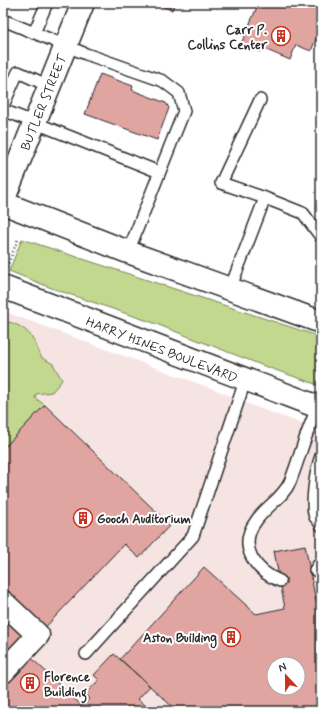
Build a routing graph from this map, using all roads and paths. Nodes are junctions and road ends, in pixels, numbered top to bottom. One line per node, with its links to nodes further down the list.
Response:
1 (47, 3): 4 (lane)
2 (83, 3): 5 (main road, BUTLER STREET)
3 (3, 20): 4 (lane)
4 (34, 33): 5 (lane)
5 (65, 46): 6 (main road, BUTLER STREET); 11 (lane)
6 (49, 86): 8 (lane); 10 (main road, BUTLER STREET)
7 (260, 100): 12 (lane)
8 (3, 106)
9 (3, 110): 10 (lane)
10 (34, 122): 11 (lane); 13 (main road, BUTLER STREET)
11 (159, 172): 16 (lane)
12 (265, 198): 14 (lane); 18 (lane)
13 (3, 202): 16 (main road)
14 (321, 237)
15 (18, 239): 17 (path)
16 (128, 252): 18 (main road)
17 (5, 277): 20 (main road, HARRY HINES BOULEVARD)
18 (230, 289): 19 (main road)
19 (321, 322)
20 (245, 381): 21 (main road, HARRY HINES BOULEVARD); 26 (lane)
21 (320, 408): 24 (lane)
22 (321, 456): 23 (lane)
23 (321, 524)
24 (280, 581)
25 (3, 602): 27 (main road)
26 (86, 654)
27 (3, 672)

